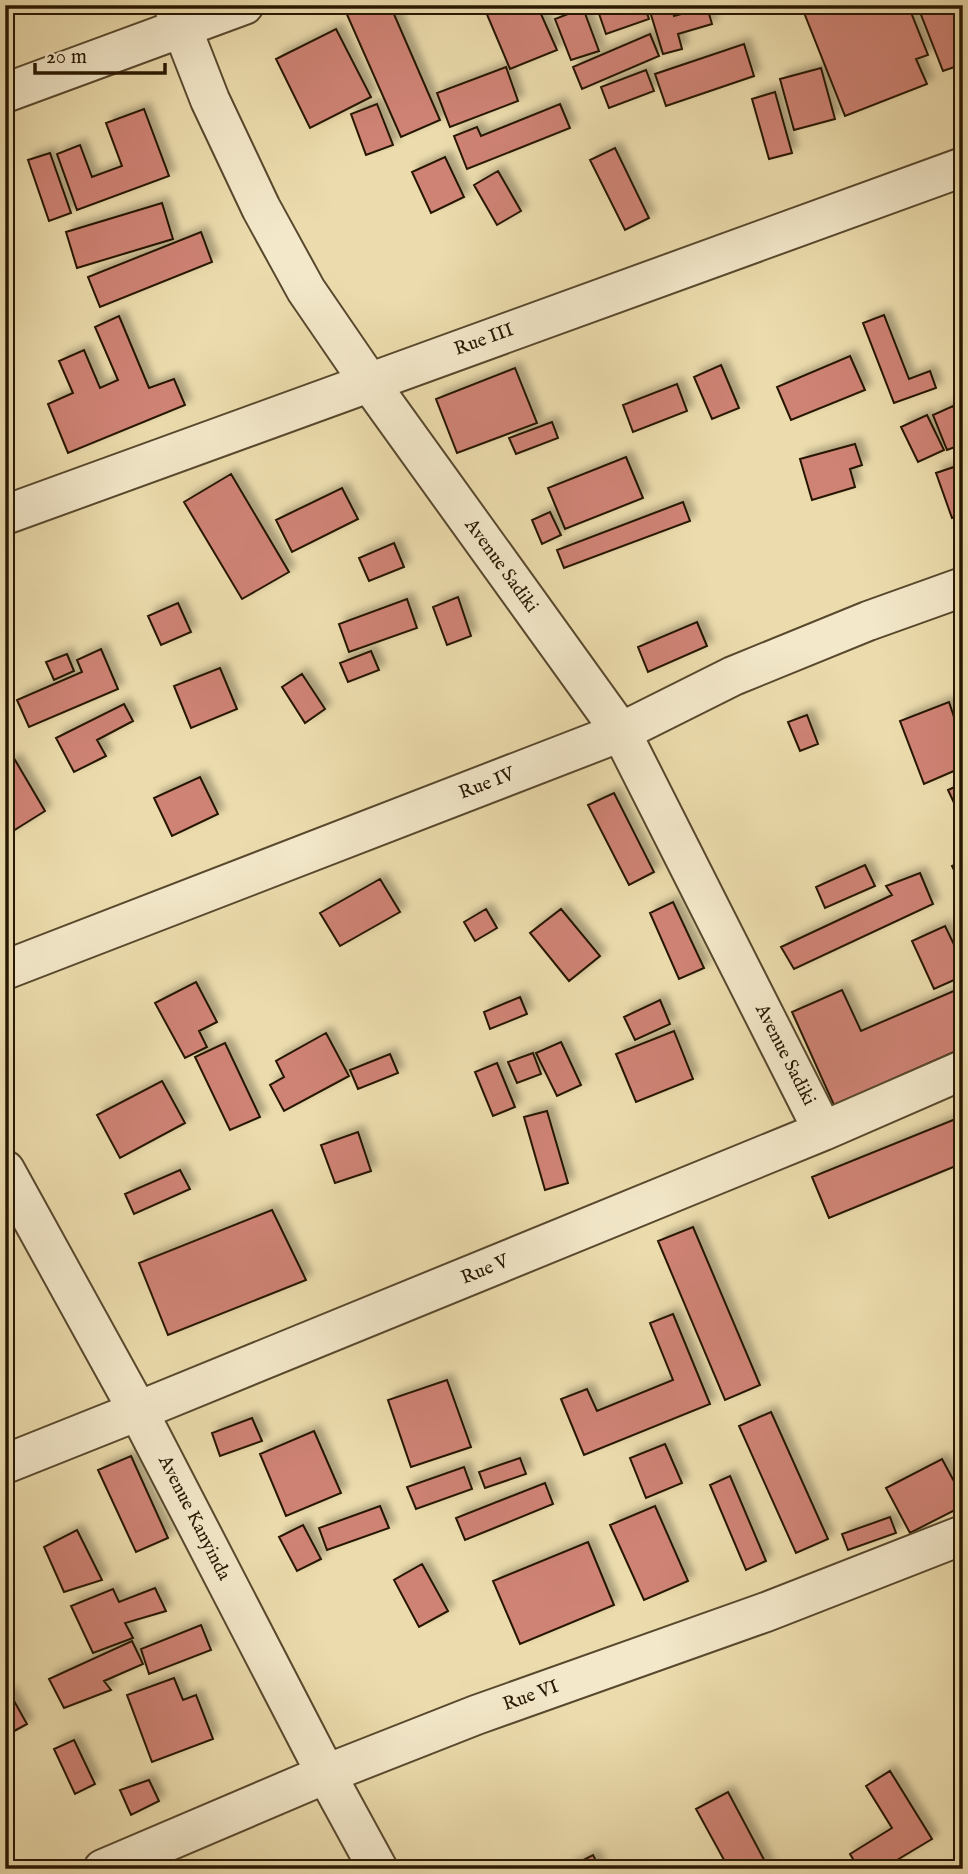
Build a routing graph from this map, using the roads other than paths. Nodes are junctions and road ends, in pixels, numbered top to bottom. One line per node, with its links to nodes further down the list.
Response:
1 (244, 5): 2 (street)
2 (177, 17): 3 (street); 5 (street, Avenue Sadiki)
3 (5, 93)
4 (963, 167): 5 (street, Rue III)
5 (369, 382): 6 (street, Rue III); 8 (street, Avenue Sadiki)
6 (5, 515)
7 (963, 587): 8 (street, Rue IV)
8 (621, 732): 9 (street, Rue IV); 11 (street, Avenue Sadiki)
9 (5, 970)
10 (963, 1070): 11 (street, Rue V)
11 (823, 1131): 13 (street, Rue V)
12 (5, 1170): 13 (street, Avenue Kanyinda)
13 (138, 1411): 14 (street, Rue V); 16 (street, Avenue Kanyinda)
14 (5, 1464)
15 (963, 1535): 16 (street, Rue VI)
16 (326, 1774): 17 (street, Rue VI); 18 (street, Avenue Kanyinda)
17 (103, 1869)
18 (378, 1869)

